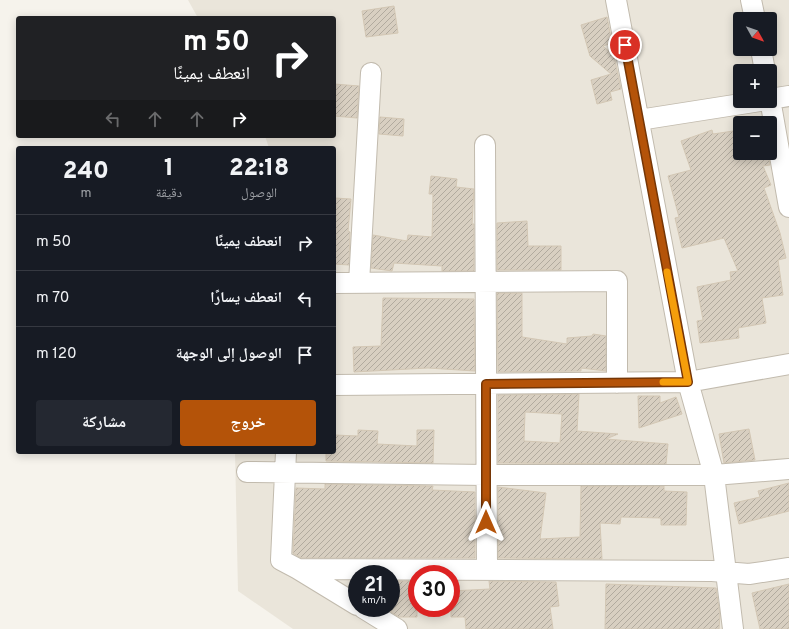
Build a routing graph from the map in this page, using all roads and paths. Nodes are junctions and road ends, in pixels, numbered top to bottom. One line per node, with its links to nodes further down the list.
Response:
1 (616, 0): 9 (street)
2 (751, 0): 3 (street)
3 (754, 12)
4 (371, 73): 14 (street)
5 (789, 96): 6 (street)
6 (777, 98)
7 (733, 105): 9 (street)
8 (772, 108): 11 (street)
9 (639, 120): 16 (street)
10 (485, 145): 12 (street)
11 (789, 207)
12 (485, 282): 14 (street); 17 (street); 18 (street)
13 (336, 283): 14 (street)
14 (359, 283)
15 (789, 364): 16 (street)
16 (688, 382): 17 (street); 25 (street)
17 (617, 383): 18 (street)
18 (486, 384): 19 (street); 24 (street)
19 (336, 385)
20 (286, 454): 23 (street)
21 (789, 469): 25 (street)
22 (247, 472): 23 (street)
23 (284, 473): 24 (street); 27 (street)
24 (486, 475): 25 (street); 28 (street)
25 (714, 475): 29 (street)
26 (789, 568): 29 (street)
27 (298, 569): 28 (street); 30 (street)
28 (486, 570): 29 (street)
29 (726, 572): 33 (street)
30 (348, 599)
31 (378, 617): 32 (street)
32 (398, 629)
33 (733, 629)

